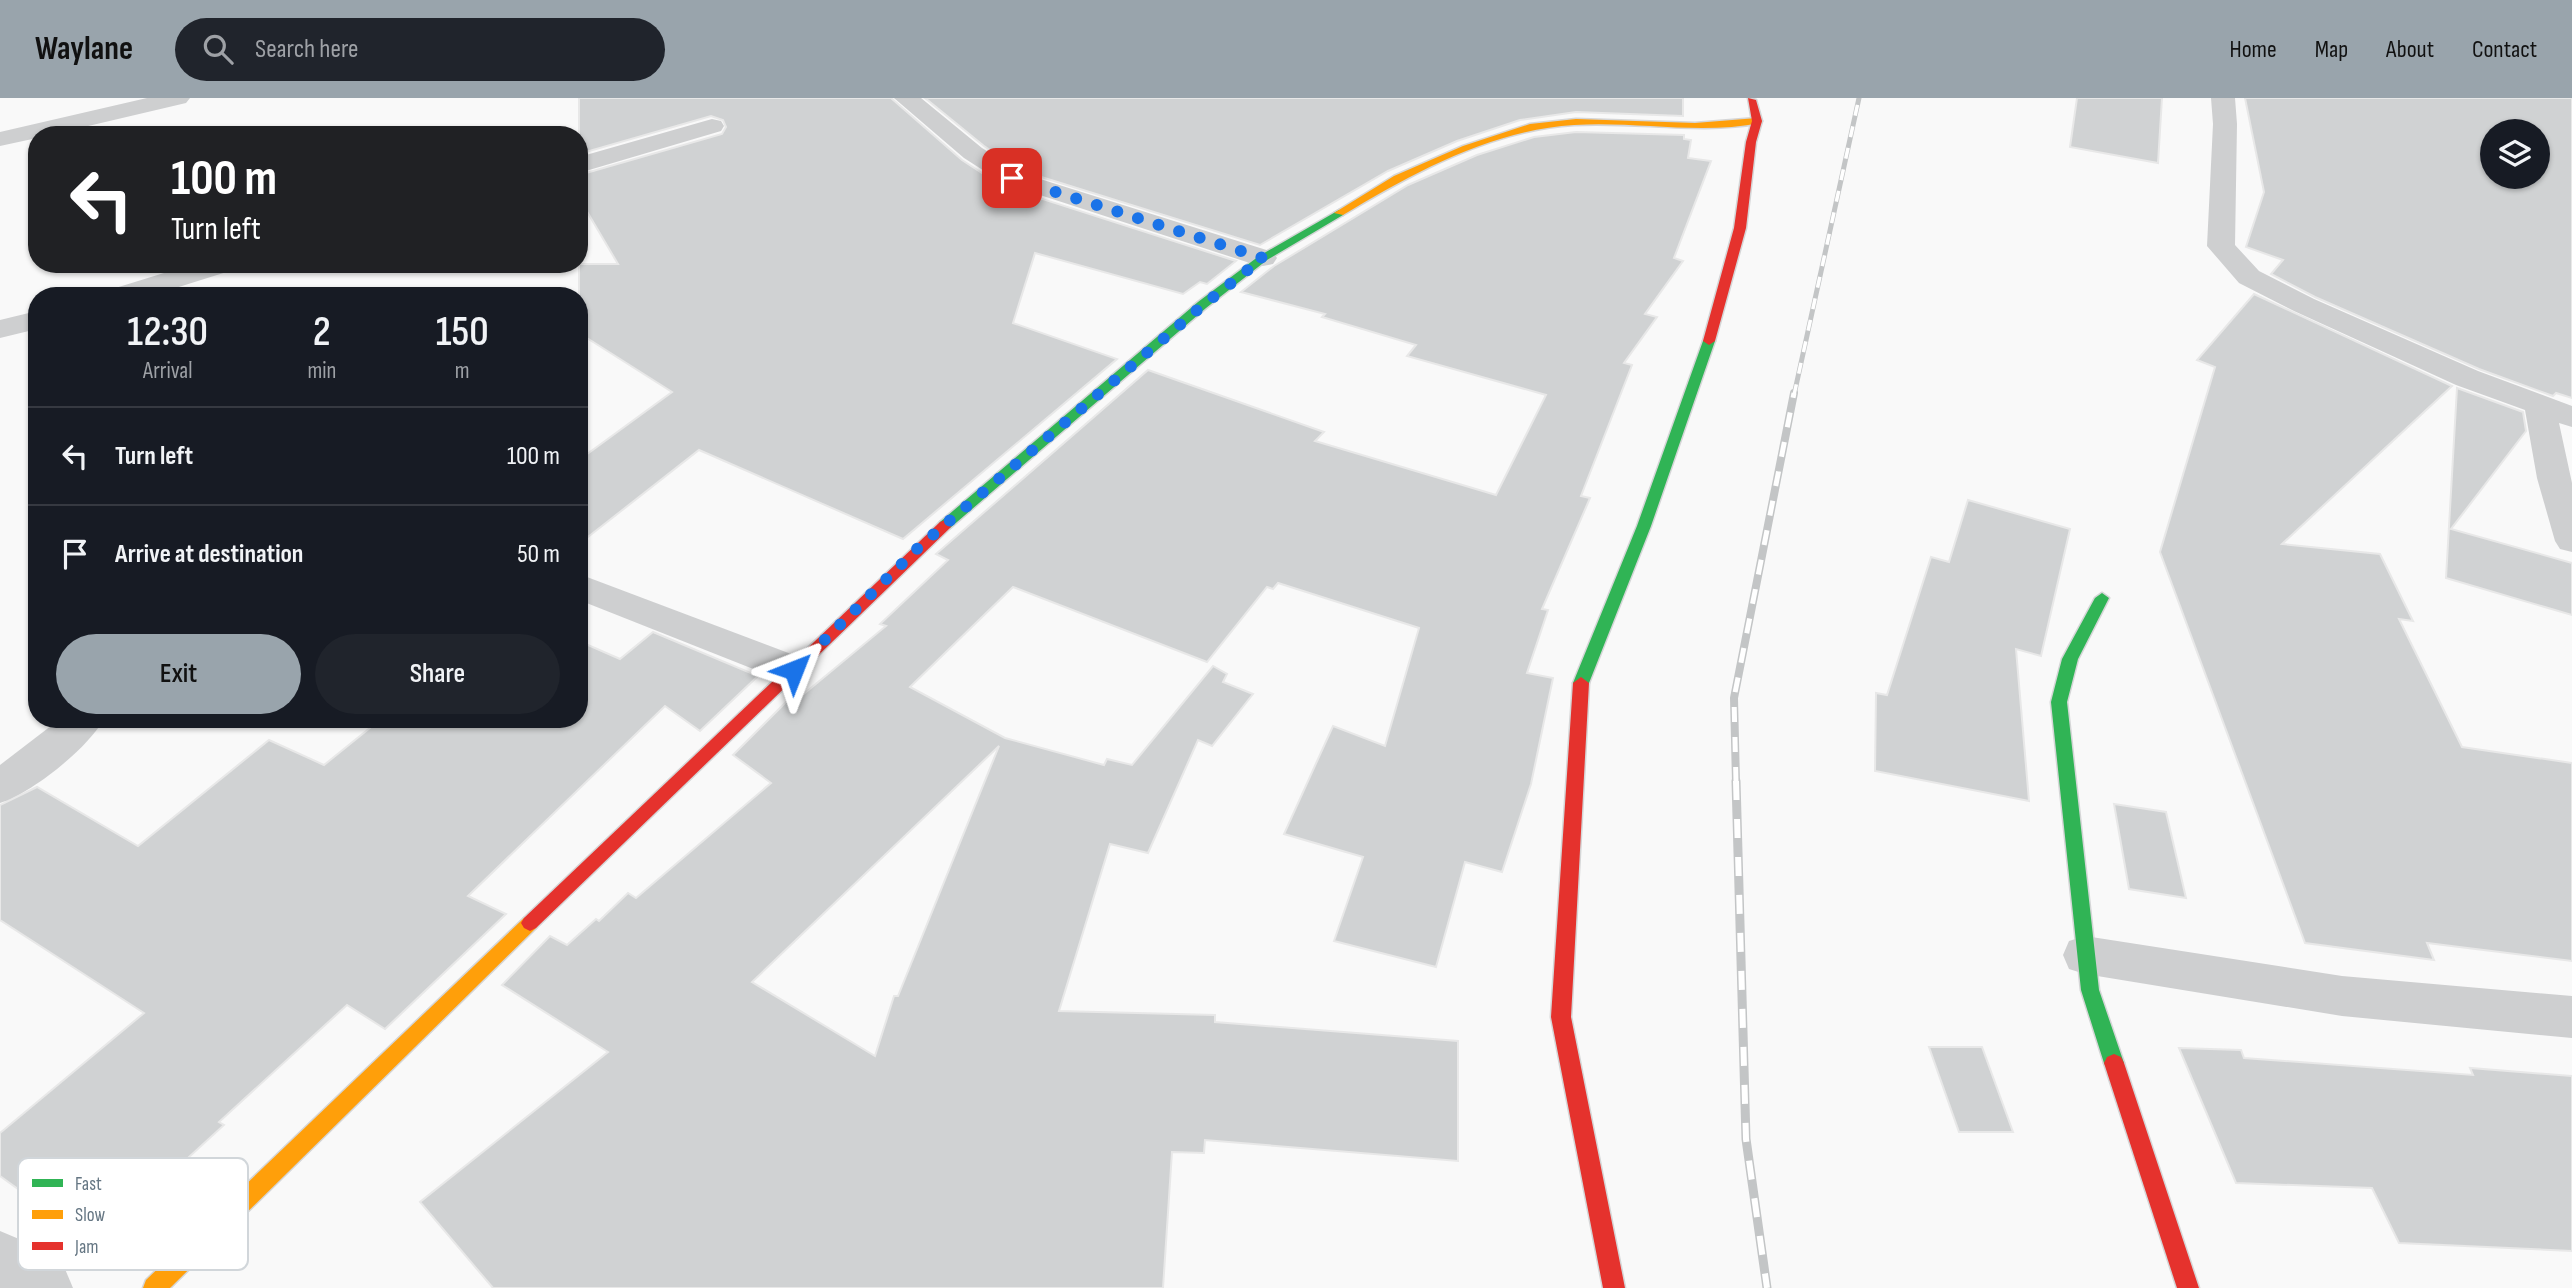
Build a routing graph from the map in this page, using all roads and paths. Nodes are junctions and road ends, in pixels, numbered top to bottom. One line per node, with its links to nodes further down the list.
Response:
1 (178, 98): 6 (street)
2 (906, 98): 11 (street)
3 (1751, 98): 5 (street)
4 (2223, 98): 16 (street)
5 (1757, 121): 11 (street); 33 (street)
6 (56, 126)
7 (712, 126): 10 (street)
8 (28, 133): 9 (street)
9 (0, 139)
10 (588, 162)
11 (1263, 258): 21 (street)
12 (193, 273): 13 (street)
13 (148, 287)
14 (28, 322): 15 (street)
15 (0, 329)
16 (2540, 406): 17 (street); 18 (street)
17 (2572, 417)
18 (2572, 541)
19 (588, 590): 21 (street)
20 (2102, 598): 24 (street)
21 (794, 670): 26 (street)
22 (76, 728): 23 (street)
23 (0, 787)
24 (2085, 955): 25 (street); 34 (street)
25 (2572, 1017)
26 (248, 1197)
27 (0, 1257): 28 (street)
28 (18, 1269)
29 (19, 1270): 31 (street)
30 (173, 1270): 32 (street)
31 (46, 1288)
32 (154, 1288)
33 (1614, 1288)
34 (2188, 1288)

